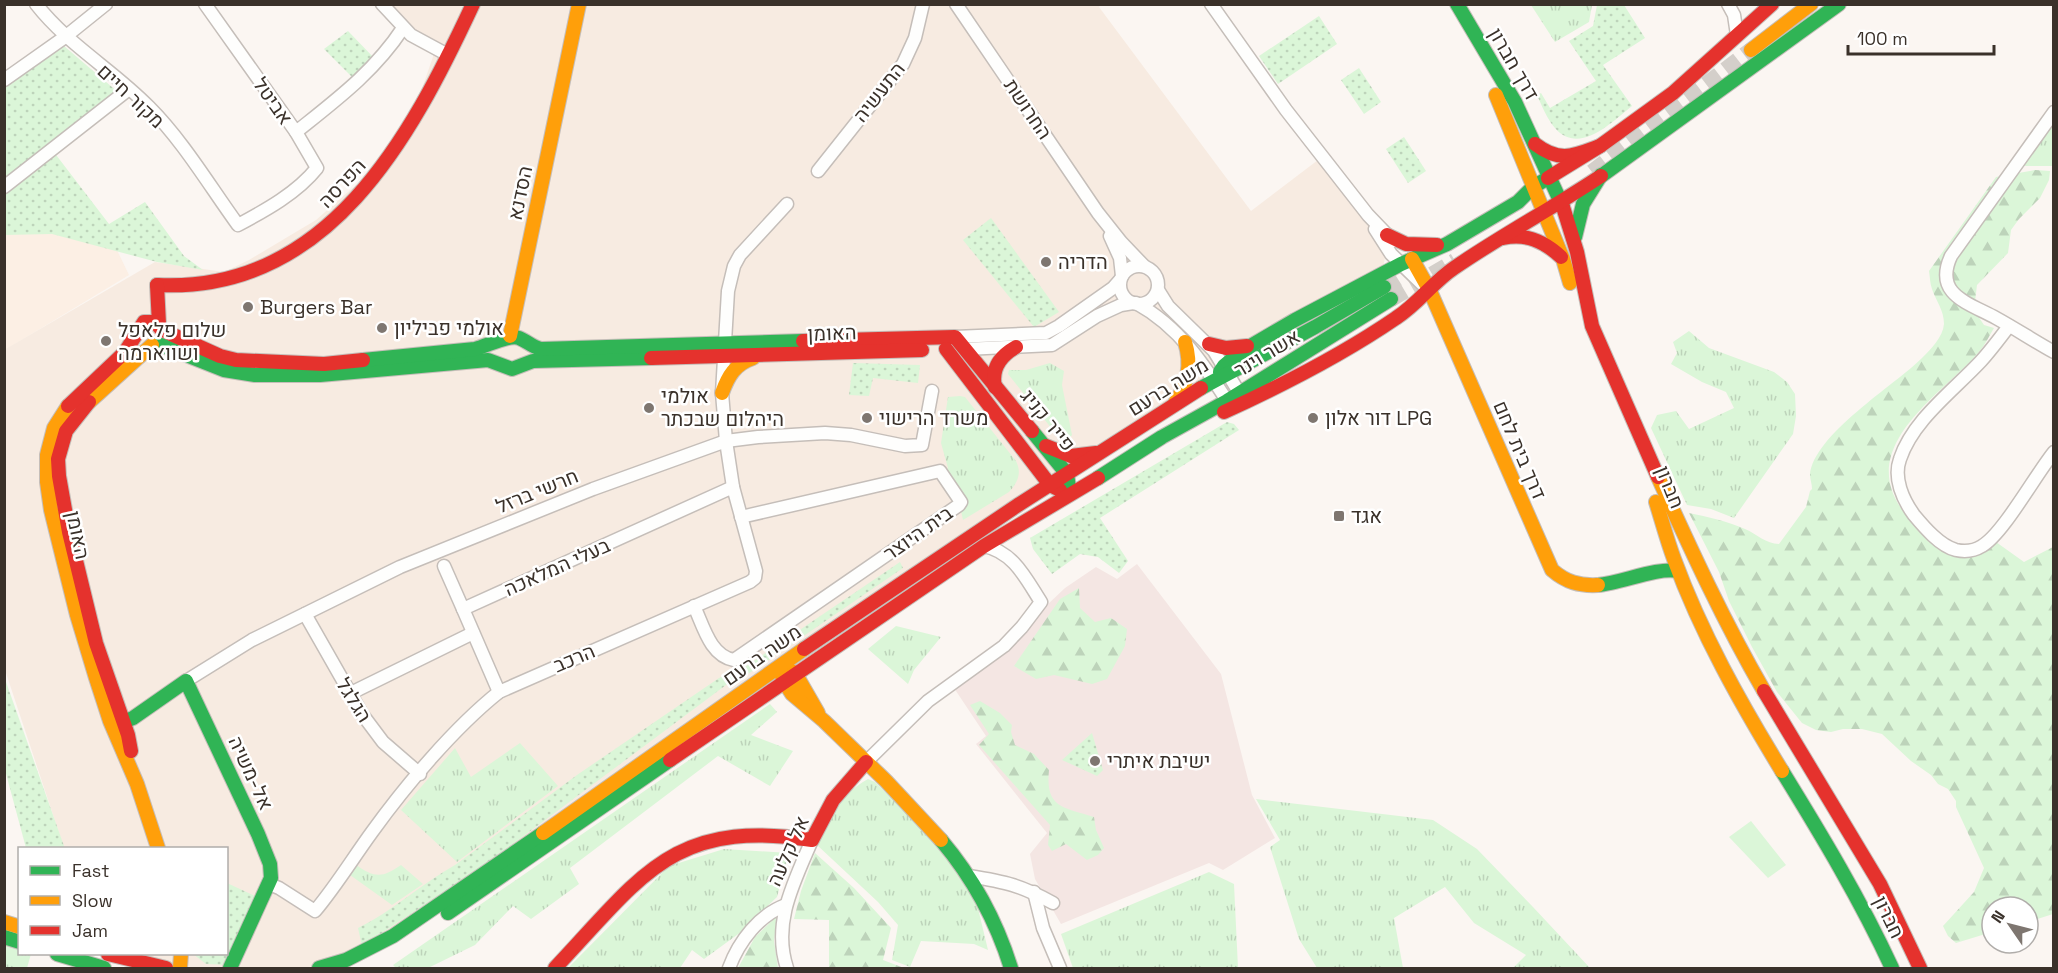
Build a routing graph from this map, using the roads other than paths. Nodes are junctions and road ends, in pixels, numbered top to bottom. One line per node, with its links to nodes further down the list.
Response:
1 (36, 4): 19 (street, מקור חיים)
2 (106, 4): 19 (street)
3 (205, 4): 26 (street, אביטל)
4 (382, 4): 18 (street)
5 (473, 4): 21 (main road, הפרסה)
6 (570, 4): 22 (main road, הסדנא)
7 (579, 4): 22 (main road, הסדנא)
8 (923, 4): 29 (street, התעשיה)
9 (956, 4): 36 (street, החרושת)
10 (1211, 4): 38 (street, דרך בית לחם)
11 (1444, 4): 33 (main road, חברון)
12 (1457, 4): 27 (main road, דרך חברון)
13 (1728, 4): 20 (street)
14 (1772, 4): 20 (main road)
15 (1791, 4): 20 (main road)
16 (1811, 4): 20 (main road)
17 (1839, 4): 30 (main road)
18 (403, 28): 21 (street); 26 (street, אביטל)
19 (65, 37): 23 (street); 24 (street, מקור חיים)
20 (1744, 43): 28 (main road)
21 (447, 55): 47 (main road, הפרסה)
22 (569, 59): 57 (main road, הסדנא)
23 (4, 80)
24 (129, 89): 26 (street, מקור חיים); 32 (street)
25 (2054, 112): 54 (street)
26 (296, 132)
27 (1535, 144): 28 (main road); 31 (main road, חברון)
28 (1600, 146): 31 (main road)
29 (818, 171)
30 (1601, 175): 34 (main road); 42 (main road)
31 (1550, 177): 33 (main road); 34 (main road, חברון)
32 (4, 187)
33 (1533, 187): 37 (main road, חברון); 41 (main road)
34 (1562, 202): 37 (main road); 42 (main road, חברון)
35 (787, 204): 66 (street)
36 (1098, 213): 45 (street, החרושת); 46 (street, החרושת)
37 (1544, 213): 40 (main road); 43 (main road, חברון)
38 (1368, 214): 39 (street, דרך בית לחם); 44 (street, דרך בית לחם)
39 (1387, 235): 41 (main road); 44 (street, דרך בית לחם)
40 (1503, 238): 43 (main road); 50 (main road)
41 (1447, 244): 44 (main road)
42 (1577, 252): 93 (main road, חברון)
43 (1563, 259): 91 (main road, חברון)
44 (1406, 262): 50 (main road, דרך בית לחם); 62 (main road)
45 (1144, 266): 46 (street); 49 (street)
46 (1121, 278): 52 (street); 56 (street, האומן)
47 (157, 285): 53 (main road); 55 (main road)
48 (1384, 287): 71 (main road, אשר וינר)
49 (1158, 290): 52 (street); 61 (street)
50 (1430, 291): 76 (main road); 91 (main road, דרך בית לחם)
51 (1392, 299): 76 (main road, אשר וינר)
52 (1134, 303): 59 (street); 63 (street, האומן)
53 (141, 325): 55 (main road); 60 (main road); 106 (main road, האומן)
54 (2009, 326): 67 (street); 82 (street)
55 (160, 327): 57 (main road); 60 (main road)
56 (955, 337): 64 (main road, פייר קניג); 66 (main road, האומן)
57 (505, 338): 58 (main road, האומן); 70 (main road)
58 (524, 342): 66 (main road, האומן); 69 (main road)
59 (1185, 342): 72 (street); 78 (main road)
60 (154, 344): 70 (main road, האומן); 106 (main road, האומן)
61 (1209, 344): 62 (main road); 71 (street)
62 (1254, 344): 71 (main road)
63 (1016, 347): 64 (street, האומן); 73 (main road)
64 (964, 348): 65 (main road, האומן); 73 (main road, פייר קניג)
65 (946, 349): 68 (main road, האומן); 83 (main road, פייר קניג)
66 (724, 350): 68 (main road, האומן); 69 (main road, האומן); 75 (street, הרכב)
67 (2054, 352)
68 (765, 354): 75 (main road)
69 (522, 364): 70 (main road, האומן)
70 (502, 366)
71 (1226, 369): 72 (main road, משה ברעם); 76 (street)
72 (1214, 380): 77 (street); 78 (main road, משה ברעם)
73 (995, 387): 80 (main road, פייר קניג)
74 (932, 391): 79 (street, חרשי ברזל)
75 (722, 393): 79 (street, הרכב)
76 (1242, 398): 77 (main road, משה ברעם)
77 (1229, 404): 87 (main road, משה ברעם)
78 (1172, 407): 81 (main road, משה ברעם)
79 (726, 441): 86 (street, הרכב); 96 (street, חרשי ברזל)
80 (1040, 441): 81 (main road); 84 (main road, פייר קניג)
81 (1103, 452): 84 (main road, משה ברעם)
82 (2054, 452)
83 (1027, 455): 85 (main road, פייר קניג); 88 (main road)
84 (1067, 474): 85 (main road, משה ברעם); 87 (main road, פייר קניג)
85 (1050, 485): 87 (main road, פייר קניג); 88 (main road, משה ברעם)
86 (733, 487): 89 (street, הרכב); 95 (street, בעלי המלאכה)
87 (1070, 494): 90 (main road, משה ברעם)
88 (1018, 506): 99 (main road, משה ברעם)
89 (741, 517): 94 (street, הרכב); 94 (street, בית היוצר)
90 (984, 546): 98 (main road, משה ברעם); 108 (street)
91 (1676, 565): 93 (main road); 132 (main road, חברון)
92 (444, 566): 95 (street)
93 (1701, 572): 121 (main road, חברון)
94 (694, 606): 103 (street, הרכב)
95 (464, 609): 97 (street)
96 (305, 614): 101 (street, חרשי ברזל); 104 (street, הגלגל)
97 (473, 633): 103 (street); 104 (street)
98 (819, 658): 100 (main road, משה ברעם); 105 (main road)
99 (780, 665): 100 (main road); 102 (main road); 125 (main road, משה ברעם)
100 (795, 673): 102 (main road, משה ברעם); 105 (main road)
101 (186, 681): 106 (main road, חרשי ברזל); 113 (main road, אל-משיה)
102 (783, 682): 107 (main road); 126 (main road, משה ברעם)
103 (499, 692): 109 (street, הרכב)
104 (349, 694): 109 (street, הגלגל)
105 (811, 699): 107 (main road)
106 (118, 719): 111 (main road, האומן)
107 (821, 719): 108 (main road)
108 (866, 762): 110 (main road, אל קלעה); 112 (main road)
109 (420, 774): 113 (street, הרכב)
110 (812, 840): 116 (street, אל קלעה); 127 (main road)
111 (159, 847)
112 (969, 876): 114 (street); 130 (main road)
113 (269, 884): 124 (main road)
114 (1034, 892): 115 (street); 131 (street)
115 (1053, 903)
116 (786, 904): 128 (street); 129 (street, אל קלעה)
117 (61, 955): 122 (main road)
118 (112, 955): 120 (main road)
119 (144, 955): 120 (main road)
120 (131, 960): 123 (main road)
121 (1915, 966): 132 (main road)
122 (104, 969)
123 (167, 969)
124 (230, 969)
125 (319, 969)
126 (354, 969)
127 (555, 969)
128 (729, 969)
129 (787, 969)
130 (1011, 969)
131 (1060, 969)
132 (1892, 969)

